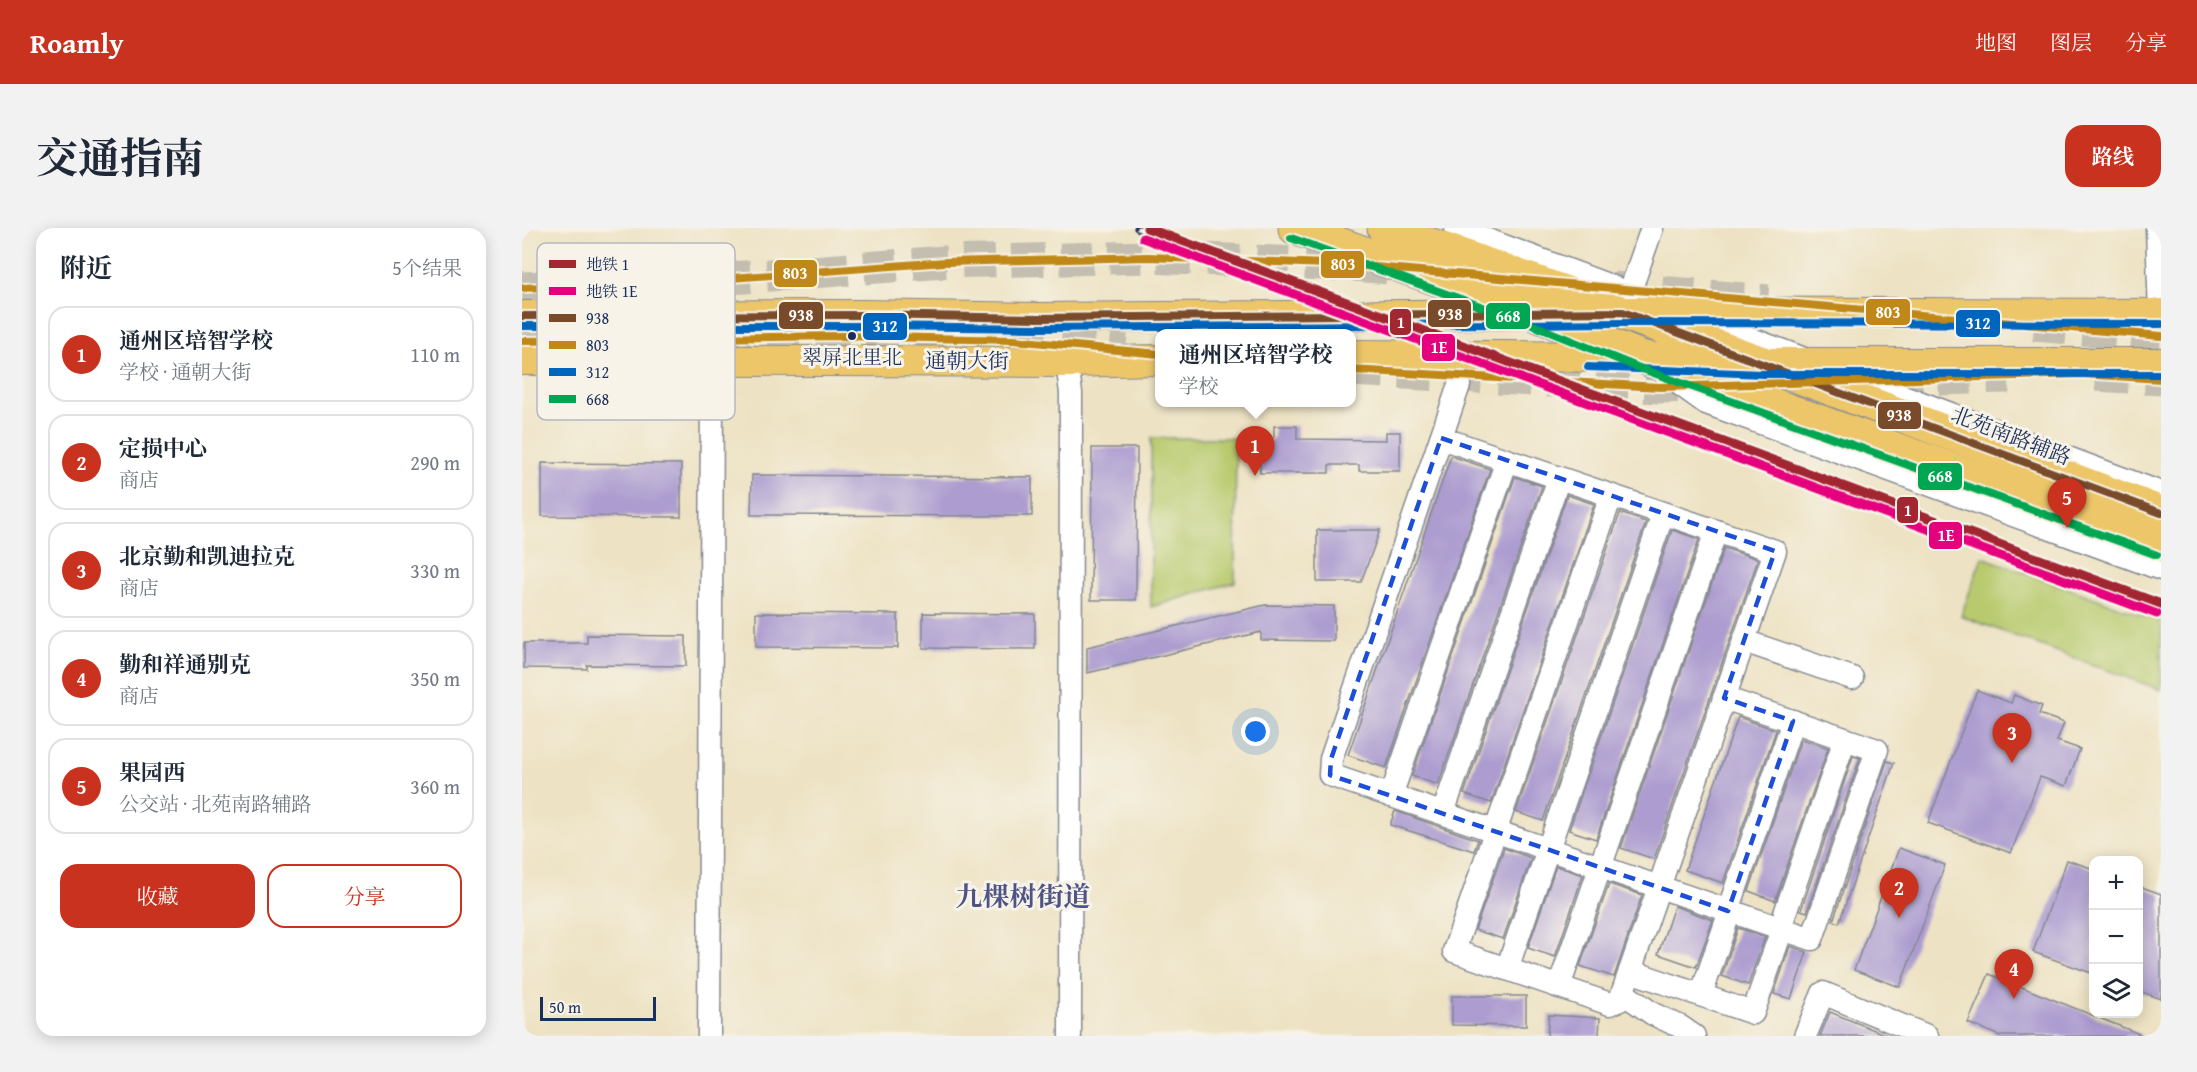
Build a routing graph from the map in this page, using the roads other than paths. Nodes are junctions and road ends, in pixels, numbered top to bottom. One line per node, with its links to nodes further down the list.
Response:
1 (1295, 228): 8 (highway)
2 (1384, 228): 6 (highway)
3 (1456, 228): 6 (street)
4 (1652, 228): 6 (street)
5 (2157, 228): 9 (street)
6 (1626, 302): 7 (main road, 通朝大街); 8 (main road, 通朝大街); 20 (highway)
7 (1682, 312): 9 (main road, 通朝大街); 21 (street, 北苑南路辅路)
8 (1534, 314): 10 (main road, 通朝大街); 14 (highway)
9 (2160, 314)
10 (735, 315)
11 (522, 316): 12 (main road, 通朝大街)
12 (537, 316)
13 (1356, 355): 14 (main road)
14 (1641, 357): 20 (main road); 33 (highway); 34 (street)
15 (522, 360): 16 (main road, 通朝大街)
16 (537, 360)
17 (1155, 360): 19 (main road, 通朝大街)
18 (735, 361): 19 (main road, 通朝大街)
19 (1067, 362): 54 (street)
20 (1763, 363): 21 (main road); 30 (highway)
21 (1817, 363): 22 (main road); 28 (street, 北苑南路辅路)
22 (2161, 363)
23 (1459, 385): 25 (street)
24 (712, 420): 53 (street)
25 (1441, 438): 26 (street); 40 (street)
26 (1507, 460): 27 (street); 40 (street)
27 (1559, 478): 29 (street); 41 (street)
28 (2161, 493)
29 (1611, 495): 31 (street); 42 (street)
30 (2161, 513)
31 (1664, 514): 32 (street); 43 (street)
32 (1716, 531): 35 (street); 44 (street)
33 (2161, 545)
34 (2161, 569)
35 (1744, 641): 36 (street); 37 (street)
36 (1852, 678)
37 (1724, 698): 38 (street); 45 (street)
38 (1793, 721): 39 (street); 46 (street)
39 (1845, 739): 47 (street); 47 (street)
40 (1391, 796): 41 (street)
41 (1443, 813): 42 (street)
42 (1496, 831): 43 (street); 48 (street)
43 (1548, 849): 44 (street); 48 (street)
44 (1600, 867): 45 (street); 50 (street)
45 (1659, 887): 46 (street); 49 (street)
46 (1729, 911): 47 (street); 52 (street)
47 (1781, 929): 52 (street)
48 (1507, 969): 50 (street)
49 (1630, 971): 51 (street); 52 (street)
50 (1559, 987): 51 (street)
51 (1623, 993): 55 (street)
52 (1701, 995)
53 (709, 1036)
54 (1070, 1036)
55 (1694, 1036)
56 (1805, 1036): 57 (street)
57 (1927, 1036)

